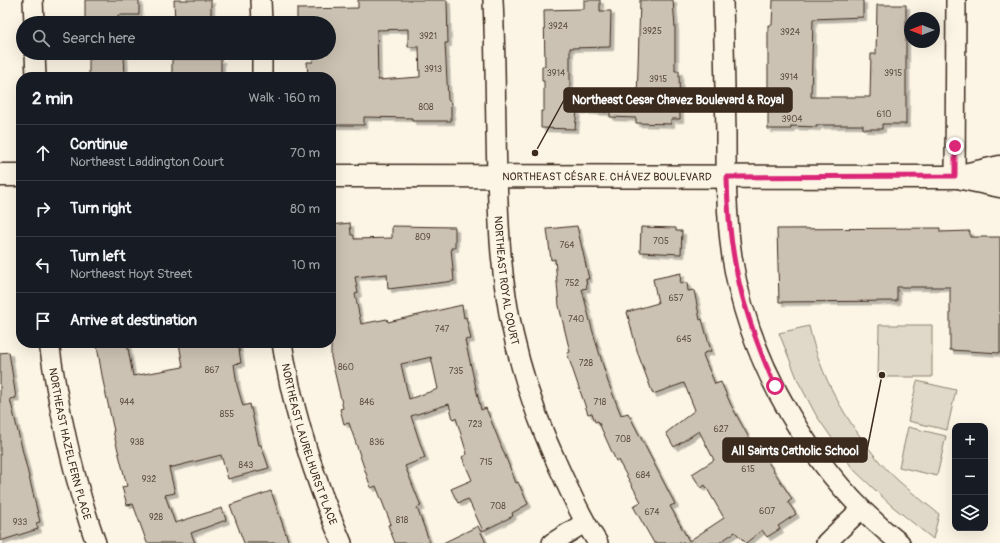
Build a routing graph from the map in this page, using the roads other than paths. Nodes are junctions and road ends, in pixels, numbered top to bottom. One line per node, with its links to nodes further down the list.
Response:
1 (33, 0): 6 (street)
2 (261, 0): 7 (street)
3 (494, 0): 16 (street, NORTHEAST ROYAL COURT)
4 (723, 0): 18 (street)
5 (956, 0): 17 (street)
6 (34, 16)
7 (262, 16)
8 (35, 60): 10 (street)
9 (262, 60): 11 (street)
10 (36, 72)
11 (262, 72)
12 (1000, 167): 17 (main road, NORTHEAST CÉSAR E. CHÁVEZ BOULEVARD)
13 (0, 175): 14 (main road)
14 (16, 175)
15 (336, 176): 16 (main road, NORTHEAST CÉSAR E. CHÁVEZ BOULEVARD)
16 (497, 176): 18 (main road, NORTHEAST CÉSAR E. CHÁVEZ BOULEVARD); 23 (street, NORTHEAST ROYAL COURT)
17 (955, 176): 18 (main road, NORTHEAST CÉSAR E. CHÁVEZ BOULEVARD); 19 (main road, NORTHEAST CÉSAR E. CHÁVEZ BOULEVARD)
18 (727, 177): 22 (street)
19 (1000, 186)
20 (50, 348): 24 (street, NORTHEAST HAZELFERN PLACE)
21 (283, 348): 25 (street, NORTHEAST LAURELHURST PLACE)
22 (861, 509): 28 (street); 29 (street)
23 (584, 523): 26 (street); 27 (street, NORTHEAST ROYAL COURT)
24 (96, 543)
25 (342, 543)
26 (552, 543)
27 (598, 543)
28 (826, 543)
29 (900, 543)

